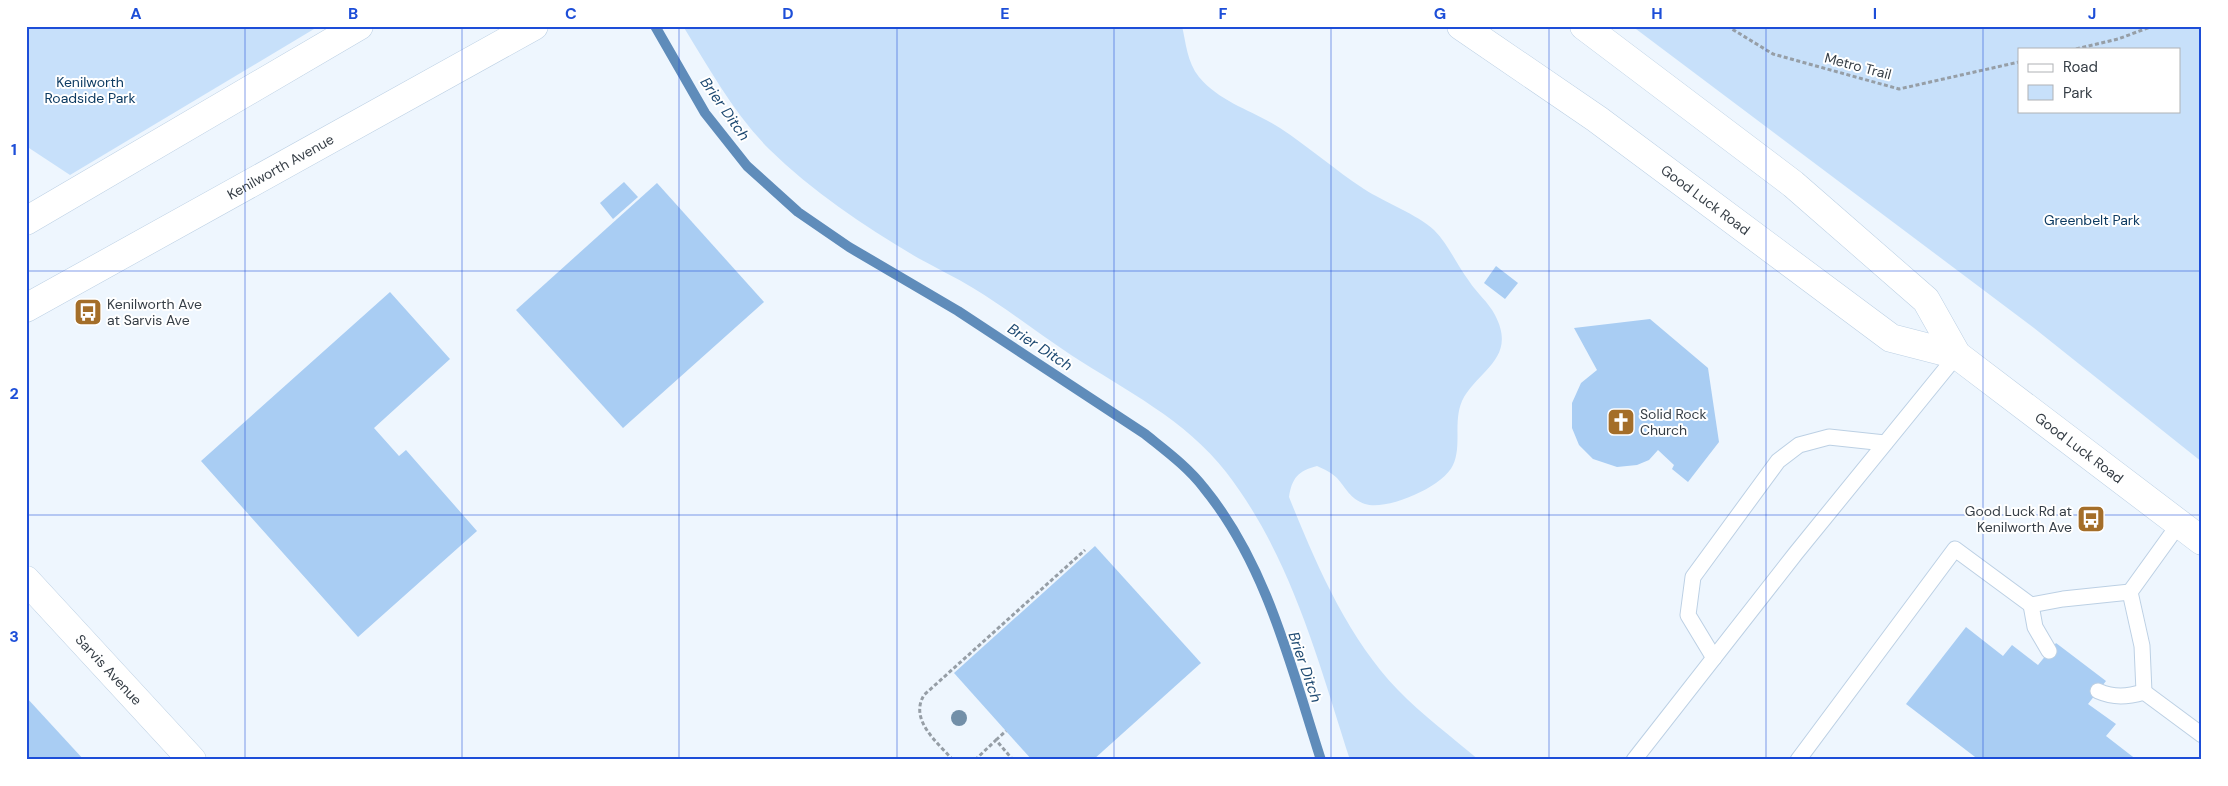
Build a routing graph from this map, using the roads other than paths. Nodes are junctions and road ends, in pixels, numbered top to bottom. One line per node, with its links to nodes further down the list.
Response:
1 (359, 26): 5 (main road)
2 (534, 26): 6 (main road, Kenilworth Avenue)
3 (1461, 26): 7 (main road, Good Luck Road)
4 (1584, 26): 7 (main road, Good Luck Road)
5 (26, 221)
6 (26, 308)
7 (1958, 355): 8 (lane); 9 (main road, Good Luck Road)
8 (1885, 443): 15 (lane); 15 (lane)
9 (2179, 524): 10 (main road, Good Luck Road); 12 (lane)
10 (2202, 541)
11 (26, 580): 19 (main road, Sarvis Avenue)
12 (2130, 592): 13 (lane); 17 (lane)
13 (2031, 605): 14 (lane); 21 (lane)
14 (2049, 652)
15 (1714, 658): 20 (lane)
16 (2098, 690): 17 (lane)
17 (2144, 692): 18 (lane)
18 (2202, 735)
19 (192, 760)
20 (1634, 760)
21 (1798, 760)

